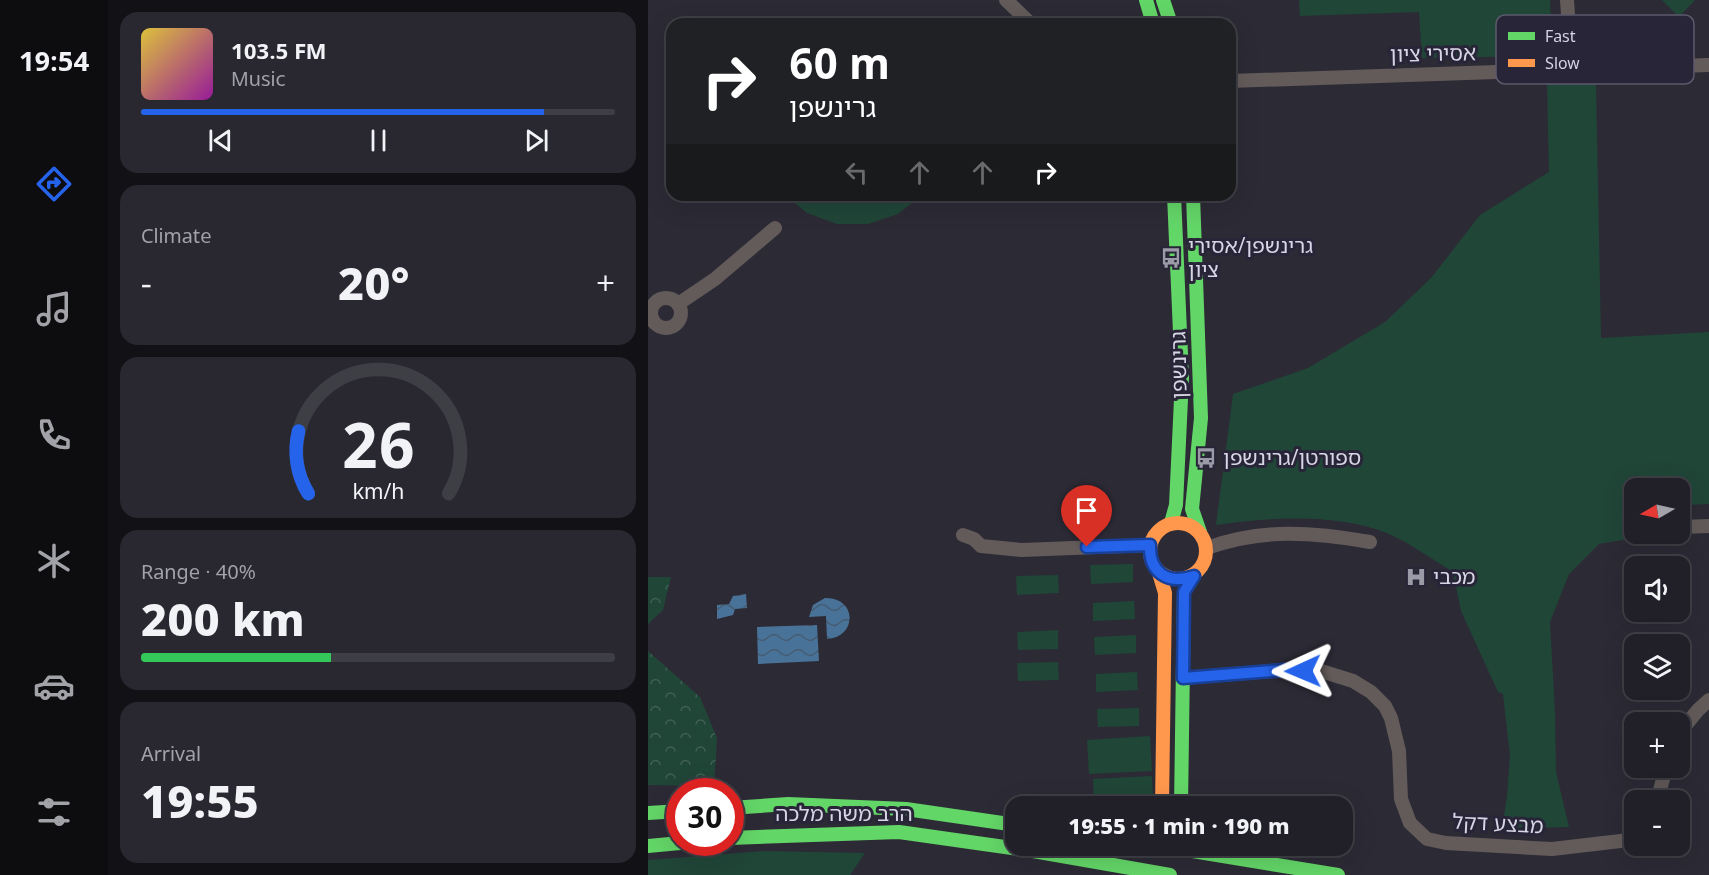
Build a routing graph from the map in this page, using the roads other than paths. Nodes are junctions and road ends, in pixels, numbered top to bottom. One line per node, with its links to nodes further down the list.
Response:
1 (1006, 0): 6 (street)
2 (1146, 0): 7 (street)
3 (1163, 0): 8 (street)
4 (1567, 0): 5 (street)
5 (1568, 15)
6 (1025, 18)
7 (1152, 18)
8 (1169, 18)
9 (1709, 65): 10 (street, אסירי ציון)
10 (1694, 66)
11 (1496, 73): 12 (street, אסירי ציון)
12 (1236, 81)
13 (1174, 201): 18 (street, גרינשפן)
14 (1192, 201): 21 (street, גרינשפן)
15 (775, 228): 16 (street)
16 (678, 304): 17 (street); 17 (street)
17 (650, 311)
18 (1171, 523): 21 (street); 24 (street)
19 (1690, 526): 20 (street)
20 (1709, 526)
21 (1200, 532): 25 (street)
22 (963, 535): 24 (street)
23 (1370, 542): 25 (street)
24 (1150, 545): 26 (street)
25 (1207, 548): 27 (street)
26 (1159, 573): 27 (street); 31 (street)
27 (1194, 576): 28 (street)
28 (1183, 678): 32 (street); 38 (street, מבצע דקל)
29 (1709, 700): 30 (street)
30 (1690, 720)
31 (1162, 796)
32 (1181, 796)
33 (744, 807): 36 (street, הרב משה מלכה)
34 (666, 812): 35 (street)
35 (648, 813)
36 (1005, 823)
37 (744, 836): 44 (street, הרב משה מלכה)
38 (1624, 841)
39 (666, 844): 40 (street)
40 (648, 846)
41 (1163, 856): 45 (street)
42 (1180, 856): 46 (street)
43 (1239, 856): 47 (street)
44 (1141, 872): 45 (street, הרב משה מלכה)
45 (1166, 874)
46 (1180, 875)
47 (1338, 875)

